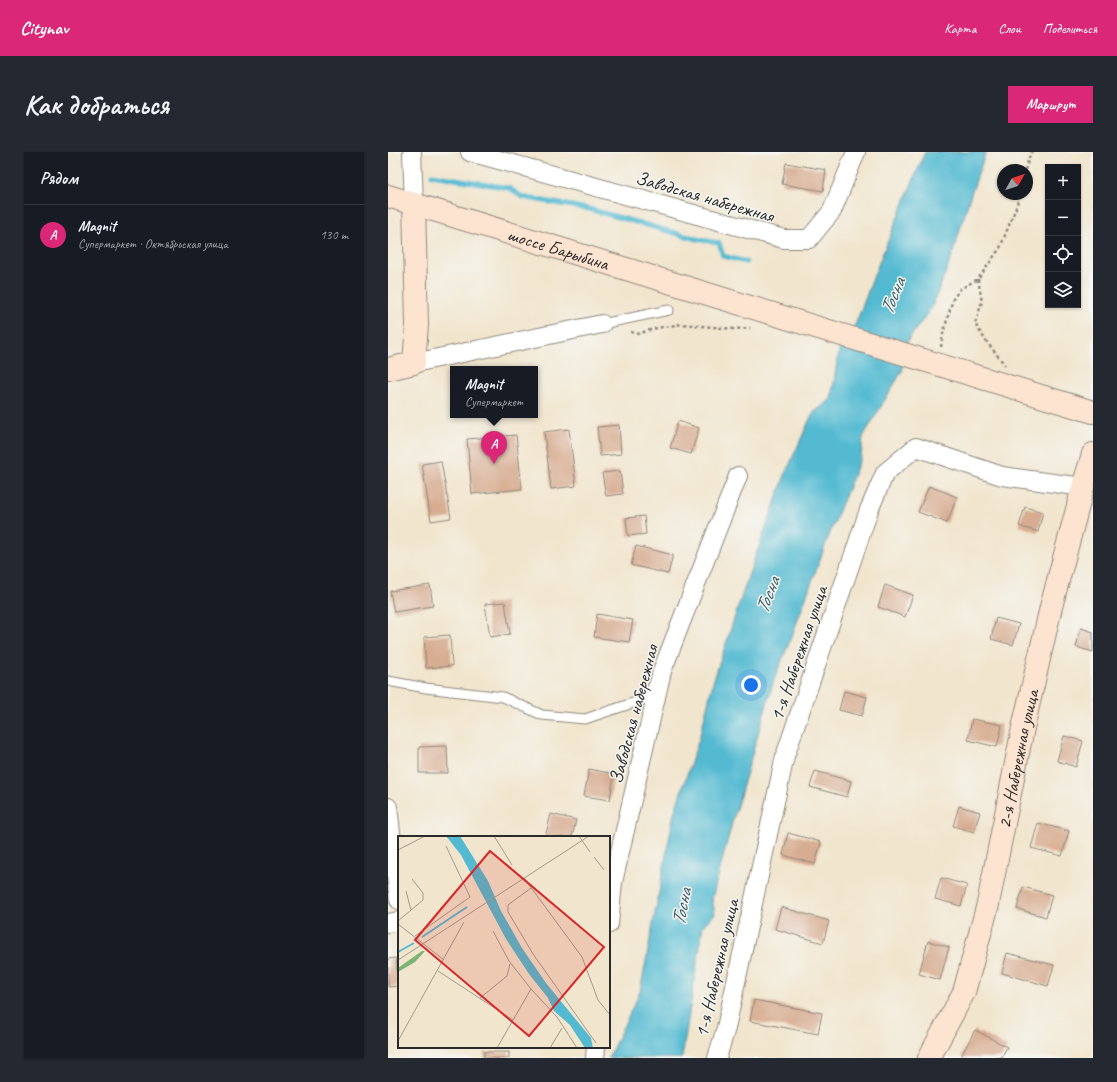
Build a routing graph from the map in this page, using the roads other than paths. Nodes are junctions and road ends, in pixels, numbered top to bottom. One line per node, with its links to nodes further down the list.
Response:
1 (412, 152): 5 (street)
2 (470, 152): 3 (street, Заводская набережная)
3 (856, 152)
4 (388, 196): 5 (street, шоссе Барыбина)
5 (414, 204): 8 (street); 10 (street, шоссе Барыбина)
6 (669, 310): 7 (lane)
7 (602, 324): 8 (street)
8 (414, 363): 9 (street)
9 (388, 369)
10 (1093, 412)
11 (1093, 454): 13 (street, 2-я Набережная улица)
12 (738, 476): 14 (street, Заводская набережная)
13 (1083, 486): 24 (street, 1-я Набережная улица); 25 (street, 2-я Набережная улица)
14 (662, 671): 15 (lane); 17 (street, Заводская набережная)
15 (388, 681)
16 (388, 808): 18 (street)
17 (611, 883): 19 (street, Заводская набережная)
18 (398, 892)
19 (610, 904)
20 (398, 921): 21 (street)
21 (388, 923)
22 (596, 1048): 23 (street)
23 (594, 1058)
24 (717, 1058)
25 (930, 1058)

